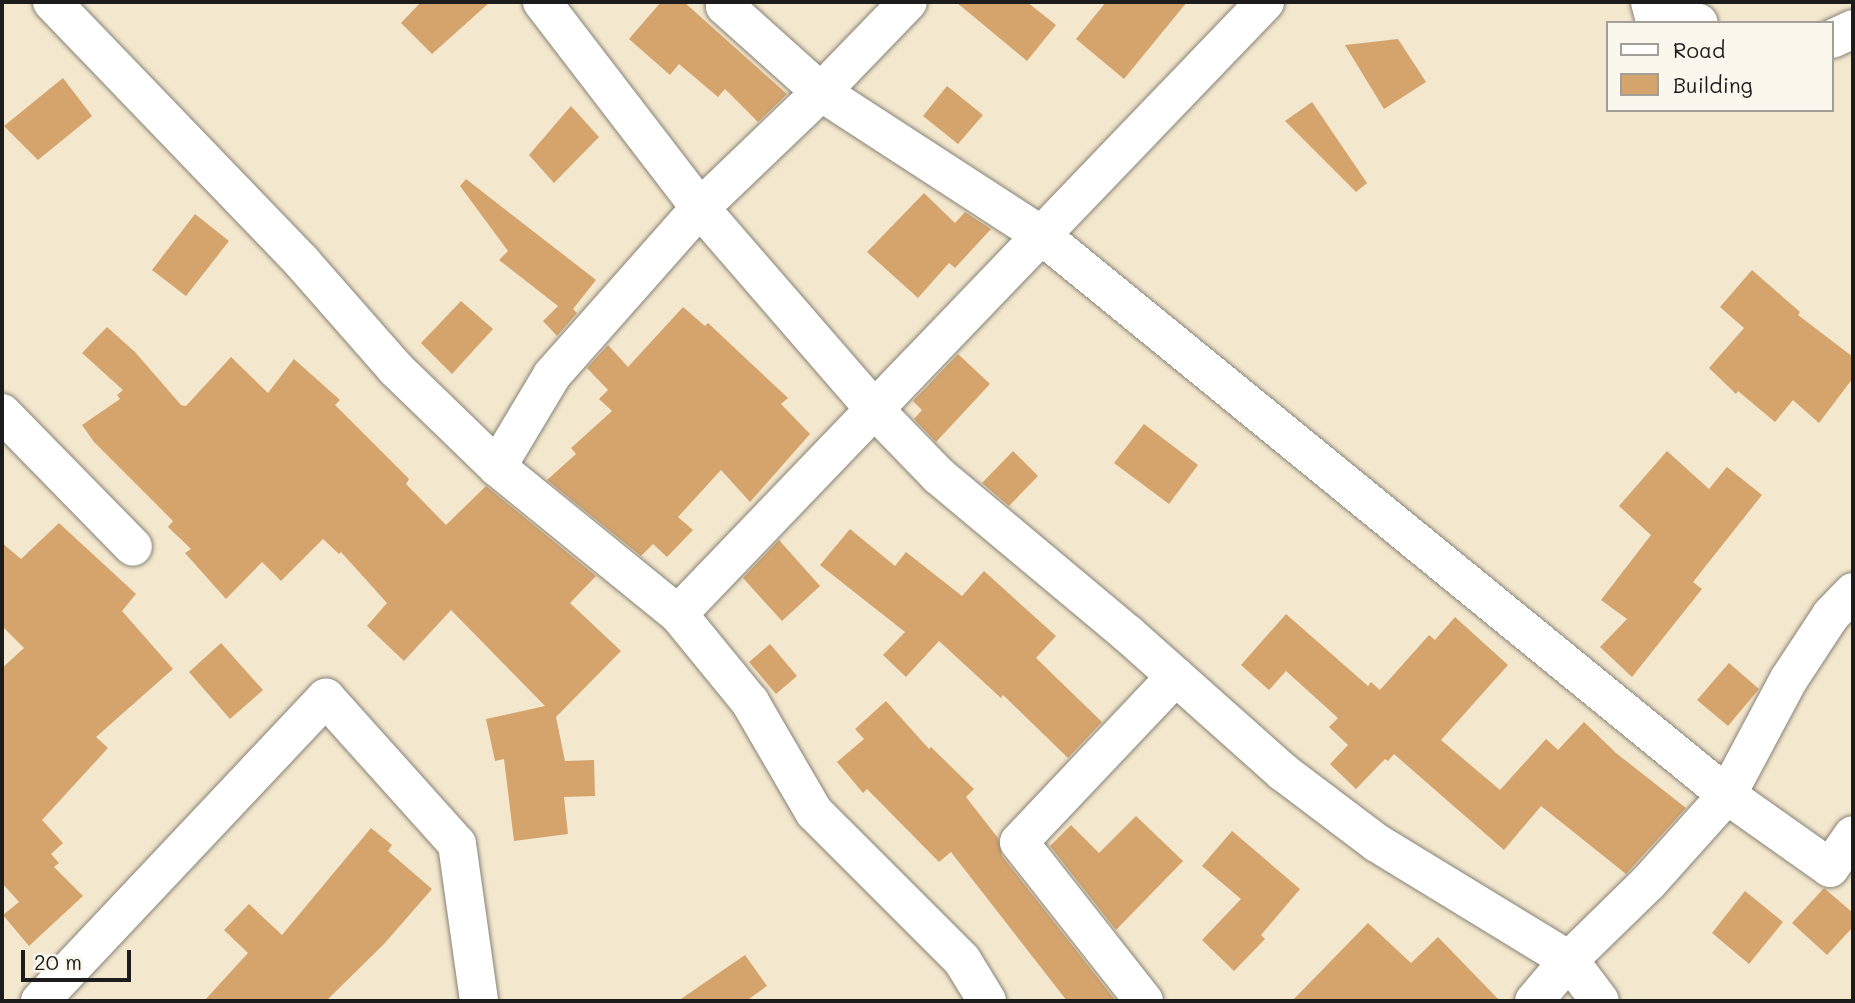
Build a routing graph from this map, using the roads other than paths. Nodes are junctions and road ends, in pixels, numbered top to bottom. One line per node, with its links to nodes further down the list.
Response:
1 (52, 2): 15 (street)
2 (542, 2): 11 (street)
3 (725, 2): 10 (street)
4 (908, 2): 10 (street)
5 (1265, 2): 12 (street)
6 (1650, 2): 7 (street)
7 (1684, 21)
8 (1853, 29): 9 (street)
9 (1834, 38)
10 (821, 92): 11 (street); 12 (street)
11 (700, 208): 13 (street); 15 (street)
12 (1041, 235): 13 (street); 20 (street)
13 (874, 409): 18 (street); 19 (street)
14 (2, 413): 16 (street)
15 (497, 467): 18 (street)
16 (133, 547)
17 (1853, 592): 20 (street)
18 (678, 614): 25 (street)
19 (1176, 676): 22 (street); 26 (street)
20 (1727, 794): 21 (street); 22 (street)
21 (1853, 835)
22 (1569, 960): 27 (street); 28 (street)
23 (40, 1001): 24 (street)
24 (479, 1001)
25 (986, 1001)
26 (1144, 1001)
27 (1534, 1001)
28 (1600, 1001)

